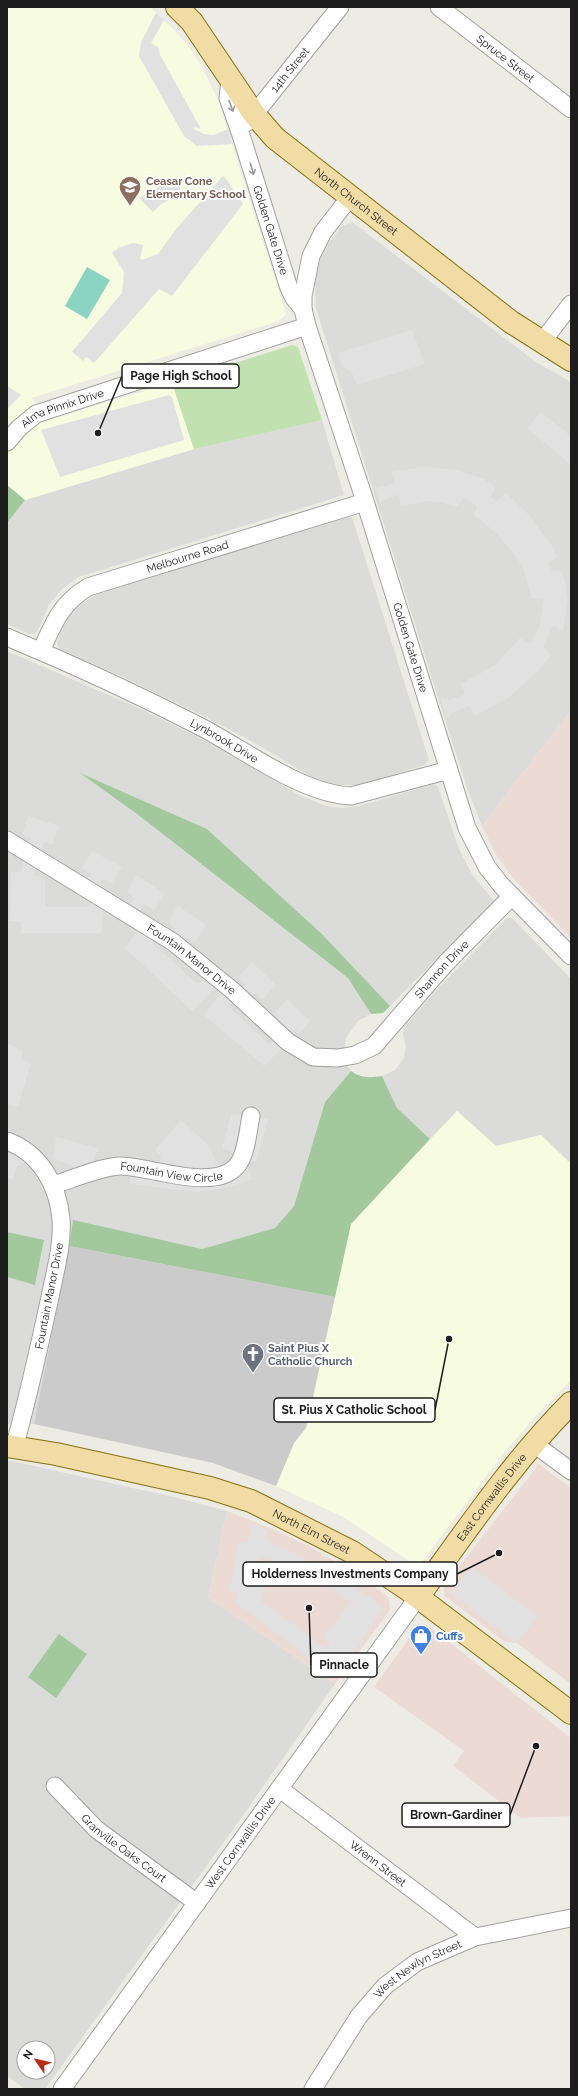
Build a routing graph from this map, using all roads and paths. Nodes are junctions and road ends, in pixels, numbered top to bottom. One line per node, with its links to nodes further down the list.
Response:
1 (177, 7): 4 (main road, North Church Street)
2 (340, 7): 6 (street, 14th Street)
3 (440, 7): 5 (street, Spruce Street)
4 (230, 79): 6 (main road, North Church Street); 7 (street, Golden Gate Drive, one-way to 7)
5 (571, 109)
6 (254, 114): 7 (street, 14th Street); 8 (main road, North Church Street)
7 (240, 132): 10 (street, Golden Gate Drive, one-way to 10)
8 (350, 197): 10 (street, Golden Gate Drive); 12 (main road, North Church Street)
9 (571, 304): 12 (street)
10 (303, 309): 11 (street, Golden Gate Drive)
11 (307, 326): 14 (street, Alma Pinnix Drive); 15 (street, Golden Gate Drive)
12 (542, 342): 13 (main road, North Church Street)
13 (571, 360)
14 (7, 442)
15 (365, 502): 17 (street, Melbourne Road); 18 (street, Golden Gate Drive)
16 (7, 637): 17 (street, Lynbrook Drive)
17 (41, 651): 18 (street, Lynbrook Drive)
18 (449, 770): 20 (street, Golden Gate Drive)
19 (7, 840): 22 (street, Fountain Manor Drive)
20 (512, 896): 21 (street, Golden Gate Drive); 22 (street, Shannon Drive)
21 (571, 956)
22 (374, 1046)
23 (252, 1116): 25 (street, Fountain View Circle)
24 (7, 1141): 25 (street, Fountain Manor Drive)
25 (54, 1185): 28 (street, Fountain Manor Drive)
26 (571, 1403): 27 (main road, East Cornwallis Drive)
27 (534, 1444): 29 (street); 30 (main road, East Cornwallis Drive)
28 (10, 1447): 30 (main road, North Elm Street)
29 (571, 1471)
30 (418, 1597): 31 (main road, North Elm Street); 33 (street, West Cornwallis Drive)
31 (571, 1713)
32 (55, 1786): 34 (street, Granville Oaks Court)
33 (280, 1790): 34 (street, West Cornwallis Drive); 36 (street, Wrenn Street)
34 (197, 1903): 37 (street, West Cornwallis Drive)
35 (571, 1918): 36 (street, West Newlyn Street)
36 (475, 1937): 38 (street, West Newlyn Street)
37 (62, 2089)
38 (313, 2089)

